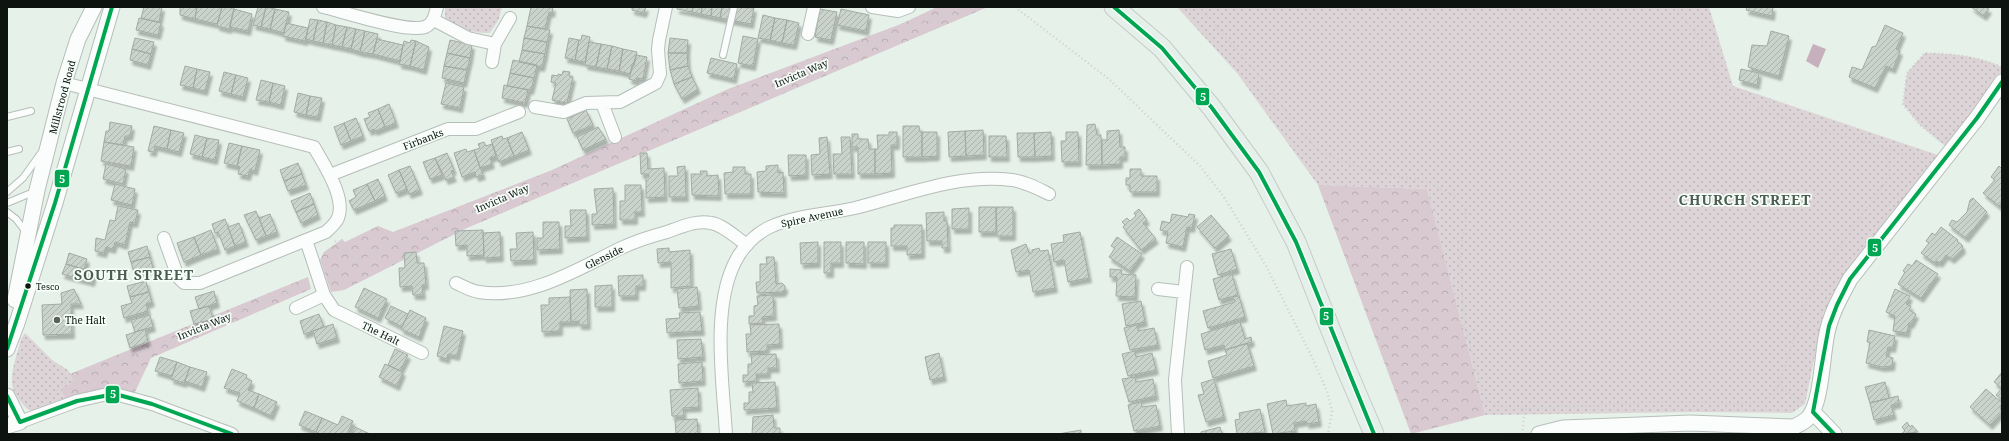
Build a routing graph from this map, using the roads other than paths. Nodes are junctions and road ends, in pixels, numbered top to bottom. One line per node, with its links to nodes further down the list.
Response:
1 (94, 7): 18 (street, Millstrood Road)
2 (323, 7): 12 (street)
3 (437, 7): 12 (street)
4 (666, 7): 20 (street)
5 (734, 7): 15 (lane)
6 (814, 7): 13 (street)
7 (872, 7): 8 (street)
8 (909, 7)
9 (1114, 7): 55 (main road)
10 (111, 10): 19 (street, Millstrood Road)
11 (510, 18): 14 (street)
12 (434, 20): 14 (street)
13 (808, 34)
14 (495, 44): 16 (street)
15 (723, 55)
16 (492, 62)
17 (2002, 82): 49 (street)
18 (64, 84): 19 (street); 26 (street, Millstrood Road)
19 (84, 89): 29 (street); 30 (street, Millstrood Road); 46 (street, Millstrood Road)
20 (602, 104): 21 (street); 25 (street)
21 (535, 107)
22 (31, 110): 24 (lane)
23 (519, 112): 29 (street, Firbanks)
24 (7, 117)
25 (615, 137)
26 (50, 141): 30 (street, Millstrood Road); 31 (lane)
27 (19, 149): 28 (lane)
28 (7, 152)
29 (330, 175): 37 (street)
30 (37, 190): 33 (lane); 35 (street, Millstrood Road)
31 (7, 192)
32 (1049, 194): 38 (street, Spire Avenue)
33 (7, 203)
34 (7, 212): 35 (lane)
35 (28, 235): 45 (street, Millstrood Road)
36 (164, 238): 37 (street)
37 (306, 240): 43 (street, The Halt)
38 (747, 245): 40 (street, Glenside); 53 (street, Spire Avenue)
39 (1187, 266): 42 (street)
40 (456, 283)
41 (1158, 289): 42 (street)
42 (1184, 292): 54 (street)
43 (324, 295): 44 (street); 47 (street, The Halt)
44 (296, 308)
45 (7, 340)
46 (7, 350)
47 (422, 354)
48 (7, 396): 50 (street)
49 (1813, 412): 56 (street); 57 (street)
50 (13, 424): 51 (street)
51 (207, 429): 52 (street)
52 (232, 434)
53 (726, 434)
54 (1178, 434)
55 (1374, 434)
56 (1539, 434)
57 (1834, 434)

